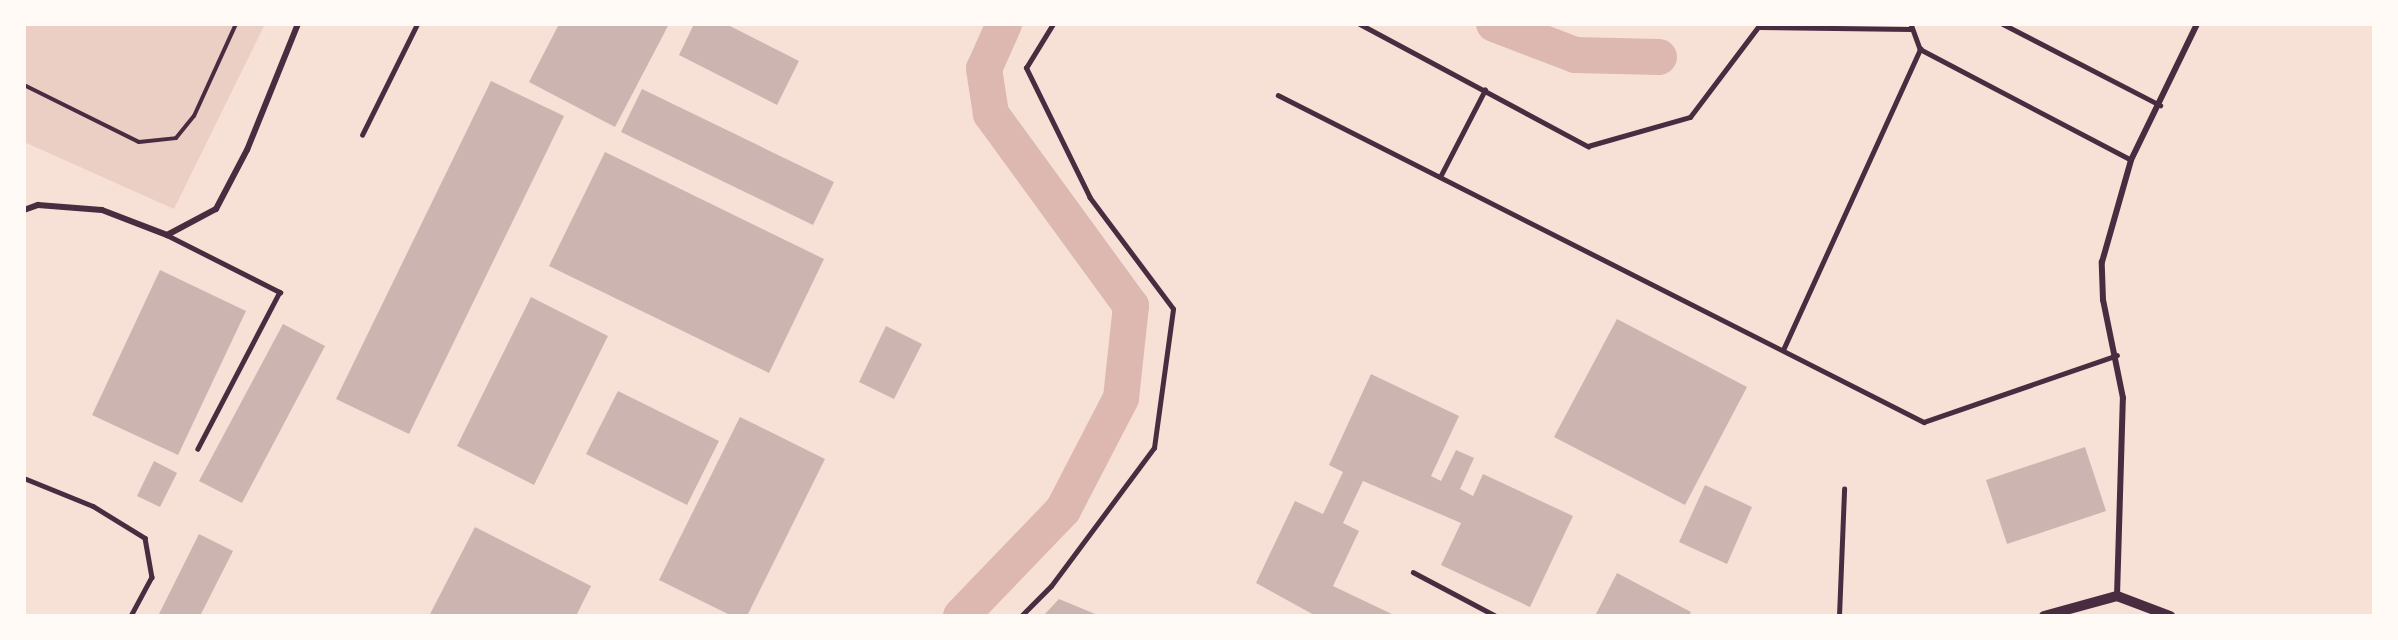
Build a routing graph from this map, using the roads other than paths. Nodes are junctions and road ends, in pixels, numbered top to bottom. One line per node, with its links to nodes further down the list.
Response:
1 (297, 24): 16 (street)
2 (417, 24): 12 (lane)
3 (1053, 24): 25 (lane)
4 (1360, 24): 9 (lane)
5 (2003, 24): 11 (lane)
6 (2198, 24): 11 (street)
7 (1911, 27): 8 (lane); 9 (lane)
8 (1920, 49): 13 (lane); 17 (lane)
9 (1485, 90): 14 (lane)
10 (1278, 95): 14 (lane)
11 (2160, 105): 13 (street)
12 (362, 135)
13 (2131, 160): 18 (street)
14 (1440, 177): 17 (lane)
15 (24, 210): 16 (street)
16 (167, 236): 19 (lane)
17 (1783, 350): 18 (lane)
18 (2117, 355): 23 (street)
19 (198, 449)
20 (24, 478): 24 (lane)
21 (1844, 489): 27 (lane)
22 (1413, 572): 26 (lane)
23 (2117, 596): 28 (street); 29 (street)
24 (132, 616)
25 (1021, 616)
26 (1496, 616)
27 (1839, 616)
28 (2044, 616)
29 (2170, 616)

